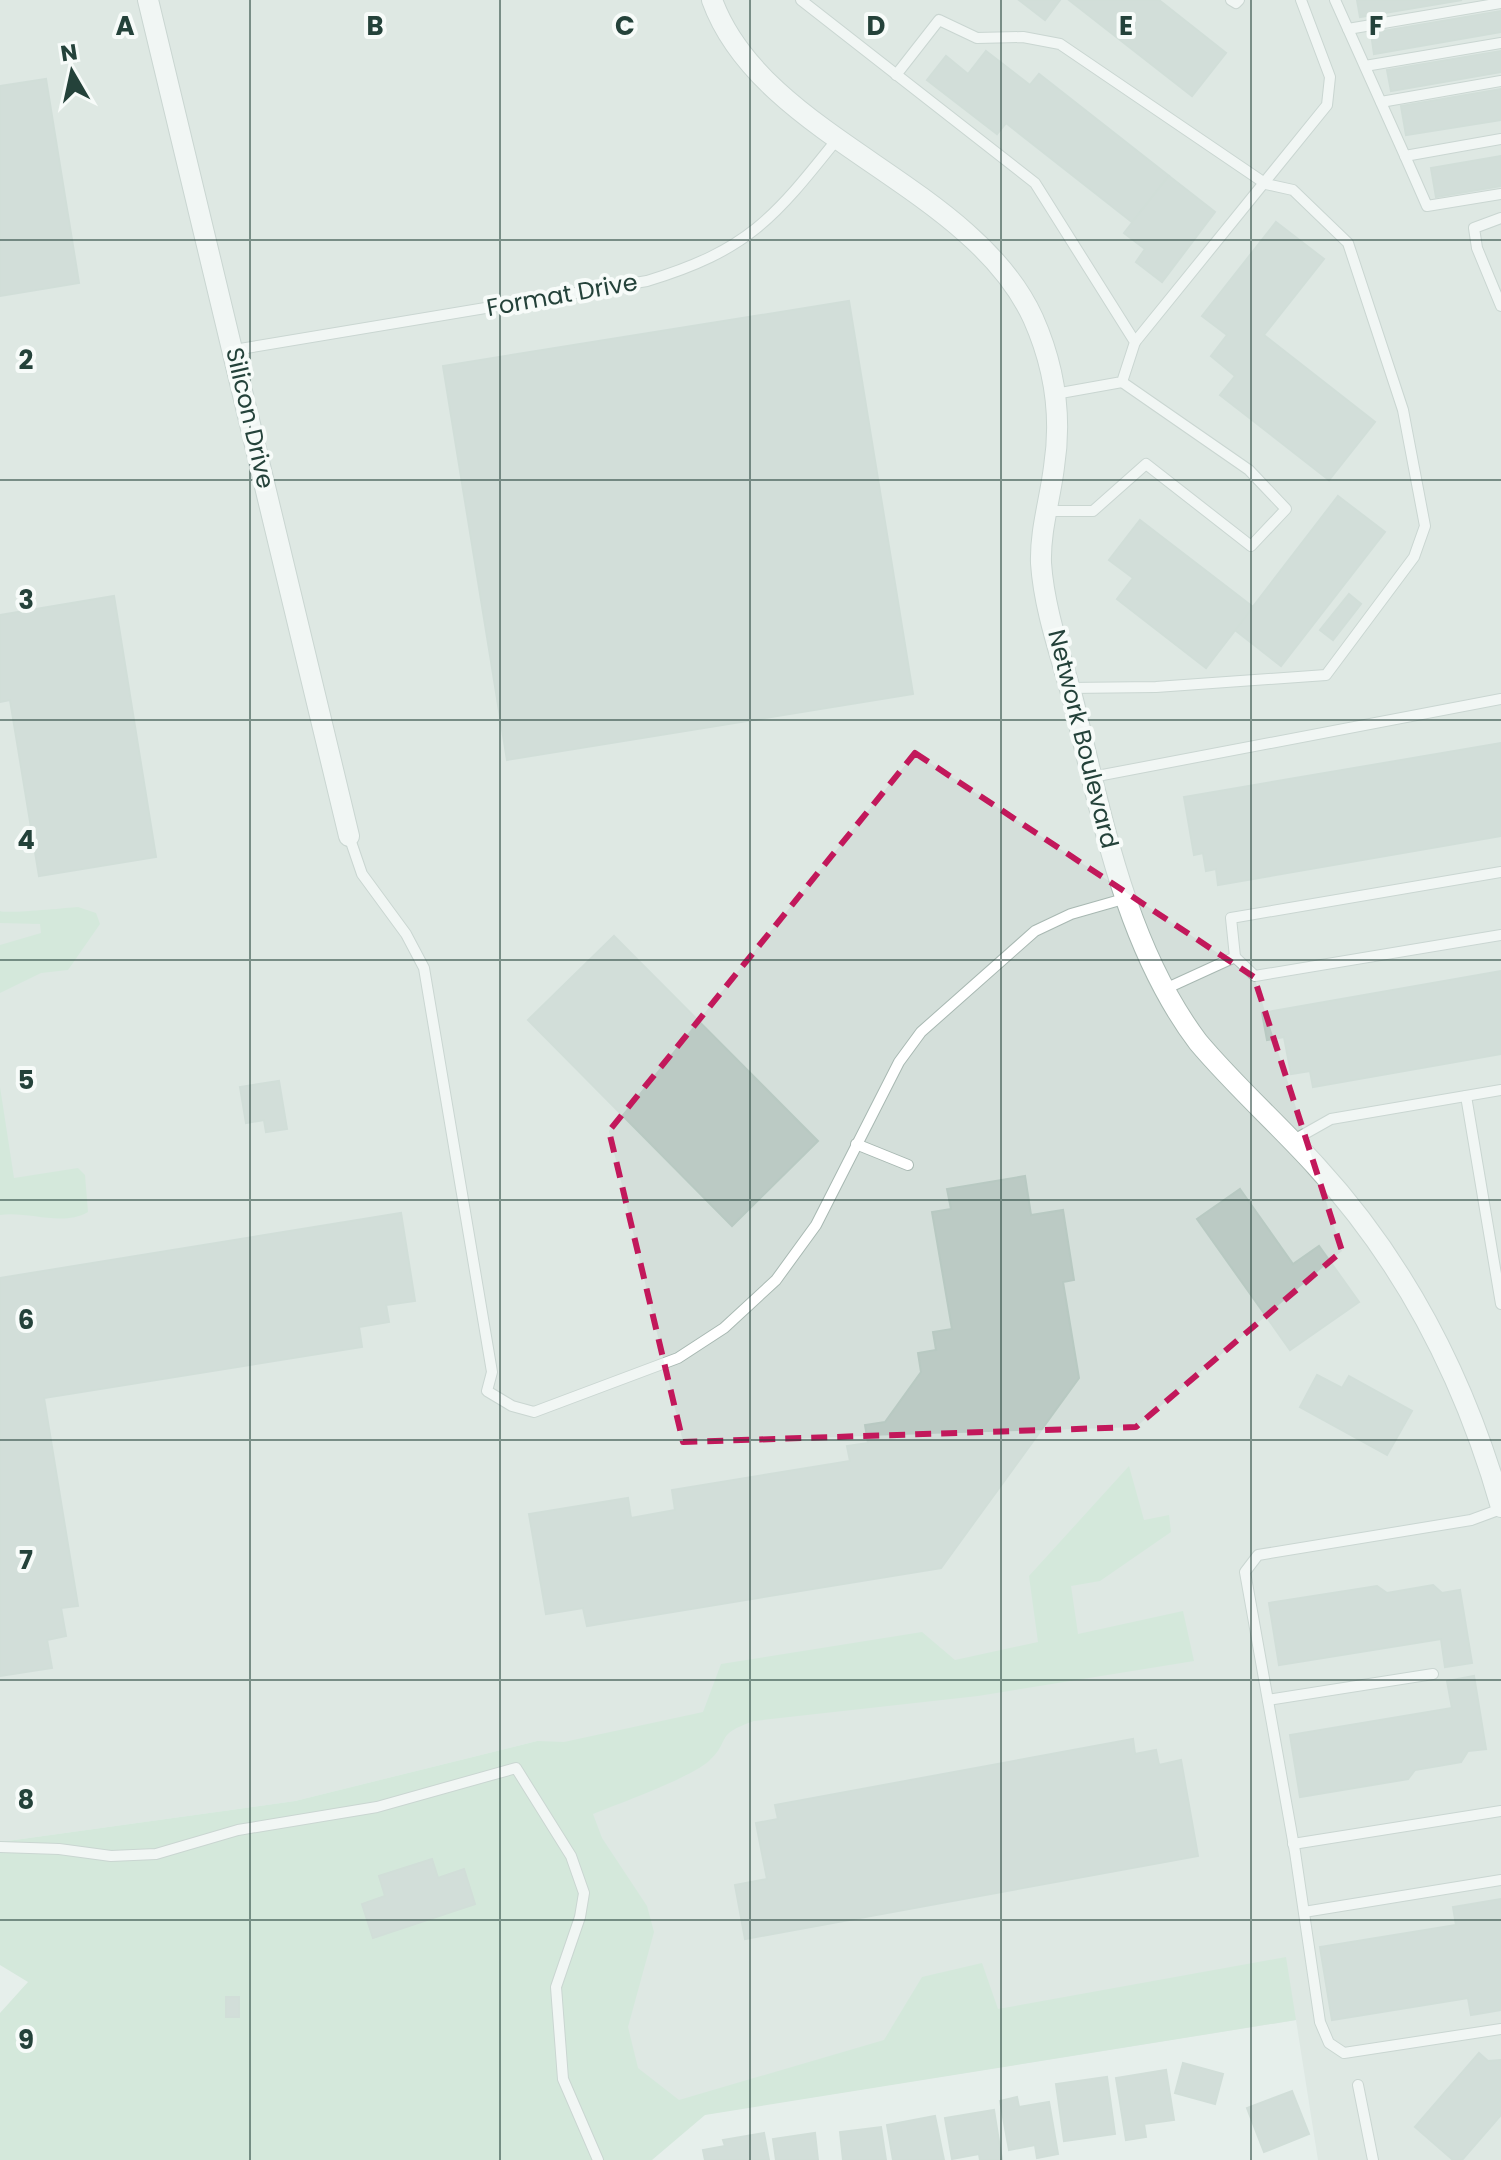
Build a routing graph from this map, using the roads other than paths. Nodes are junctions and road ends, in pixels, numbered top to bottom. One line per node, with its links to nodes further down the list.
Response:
1 (148, 0): 23 (street, Silicon Drive)
2 (712, 0): 15 (street, Network Boulevard)
3 (801, 0): 12 (lane)
4 (1231, 0): 5 (lane)
5 (1239, 0)
6 (1301, 0): 18 (lane)
7 (1335, 0): 9 (lane)
8 (1501, 3): 9 (lane)
9 (1348, 29): 11 (lane)
10 (1501, 43): 11 (lane)
11 (1365, 66): 14 (lane)
12 (896, 75): 18 (lane); 22 (lane)
13 (1501, 81): 14 (lane)
14 (1381, 102): 17 (lane)
15 (838, 138): 23 (lane, Format Drive); 25 (street, Network Boulevard)
16 (1501, 139): 17 (lane)
17 (1405, 156): 19 (lane)
18 (1266, 184): 22 (lane); 27 (lane)
19 (1501, 194)
20 (1501, 218): 21 (lane)
21 (1501, 306)
22 (1135, 342): 24 (lane)
23 (234, 350): 30 (street, Silicon Drive)
24 (1122, 382): 25 (lane); 26 (lane)
25 (1055, 394): 26 (street, Network Boulevard)
26 (1045, 511): 27 (street, Network Boulevard)
27 (1069, 688): 29 (street, Network Boulevard)
28 (1501, 699): 29 (lane)
29 (1092, 777): 32 (street, Network Boulevard)
30 (349, 836): 39 (lane)
31 (1501, 872): 34 (lane)
32 (1127, 898): 35 (street, Network Boulevard); 39 (lane)
33 (1501, 935): 34 (lane)
34 (1235, 957): 35 (lane)
35 (1165, 989): 38 (street, Network Boulevard)
36 (1501, 1090): 37 (lane)
37 (1466, 1096): 38 (lane); 41 (lane)
38 (1292, 1141): 42 (street, Network Boulevard)
39 (856, 1144): 40 (lane)
40 (908, 1165)
41 (1501, 1304)
42 (1492, 1444): 43 (street, Network Boulevard)
43 (1501, 1508): 45 (lane)
44 (1433, 1674): 45 (lane)
45 (1268, 1700): 47 (lane)
46 (1501, 1811): 47 (lane)
47 (1293, 1844): 50 (lane)
48 (0, 1847): 53 (lane)
49 (1501, 1880): 50 (lane)
50 (1304, 1912): 51 (lane)
51 (1501, 2029)
52 (1358, 2085): 54 (lane)
53 (598, 2160)
54 (1373, 2160)

